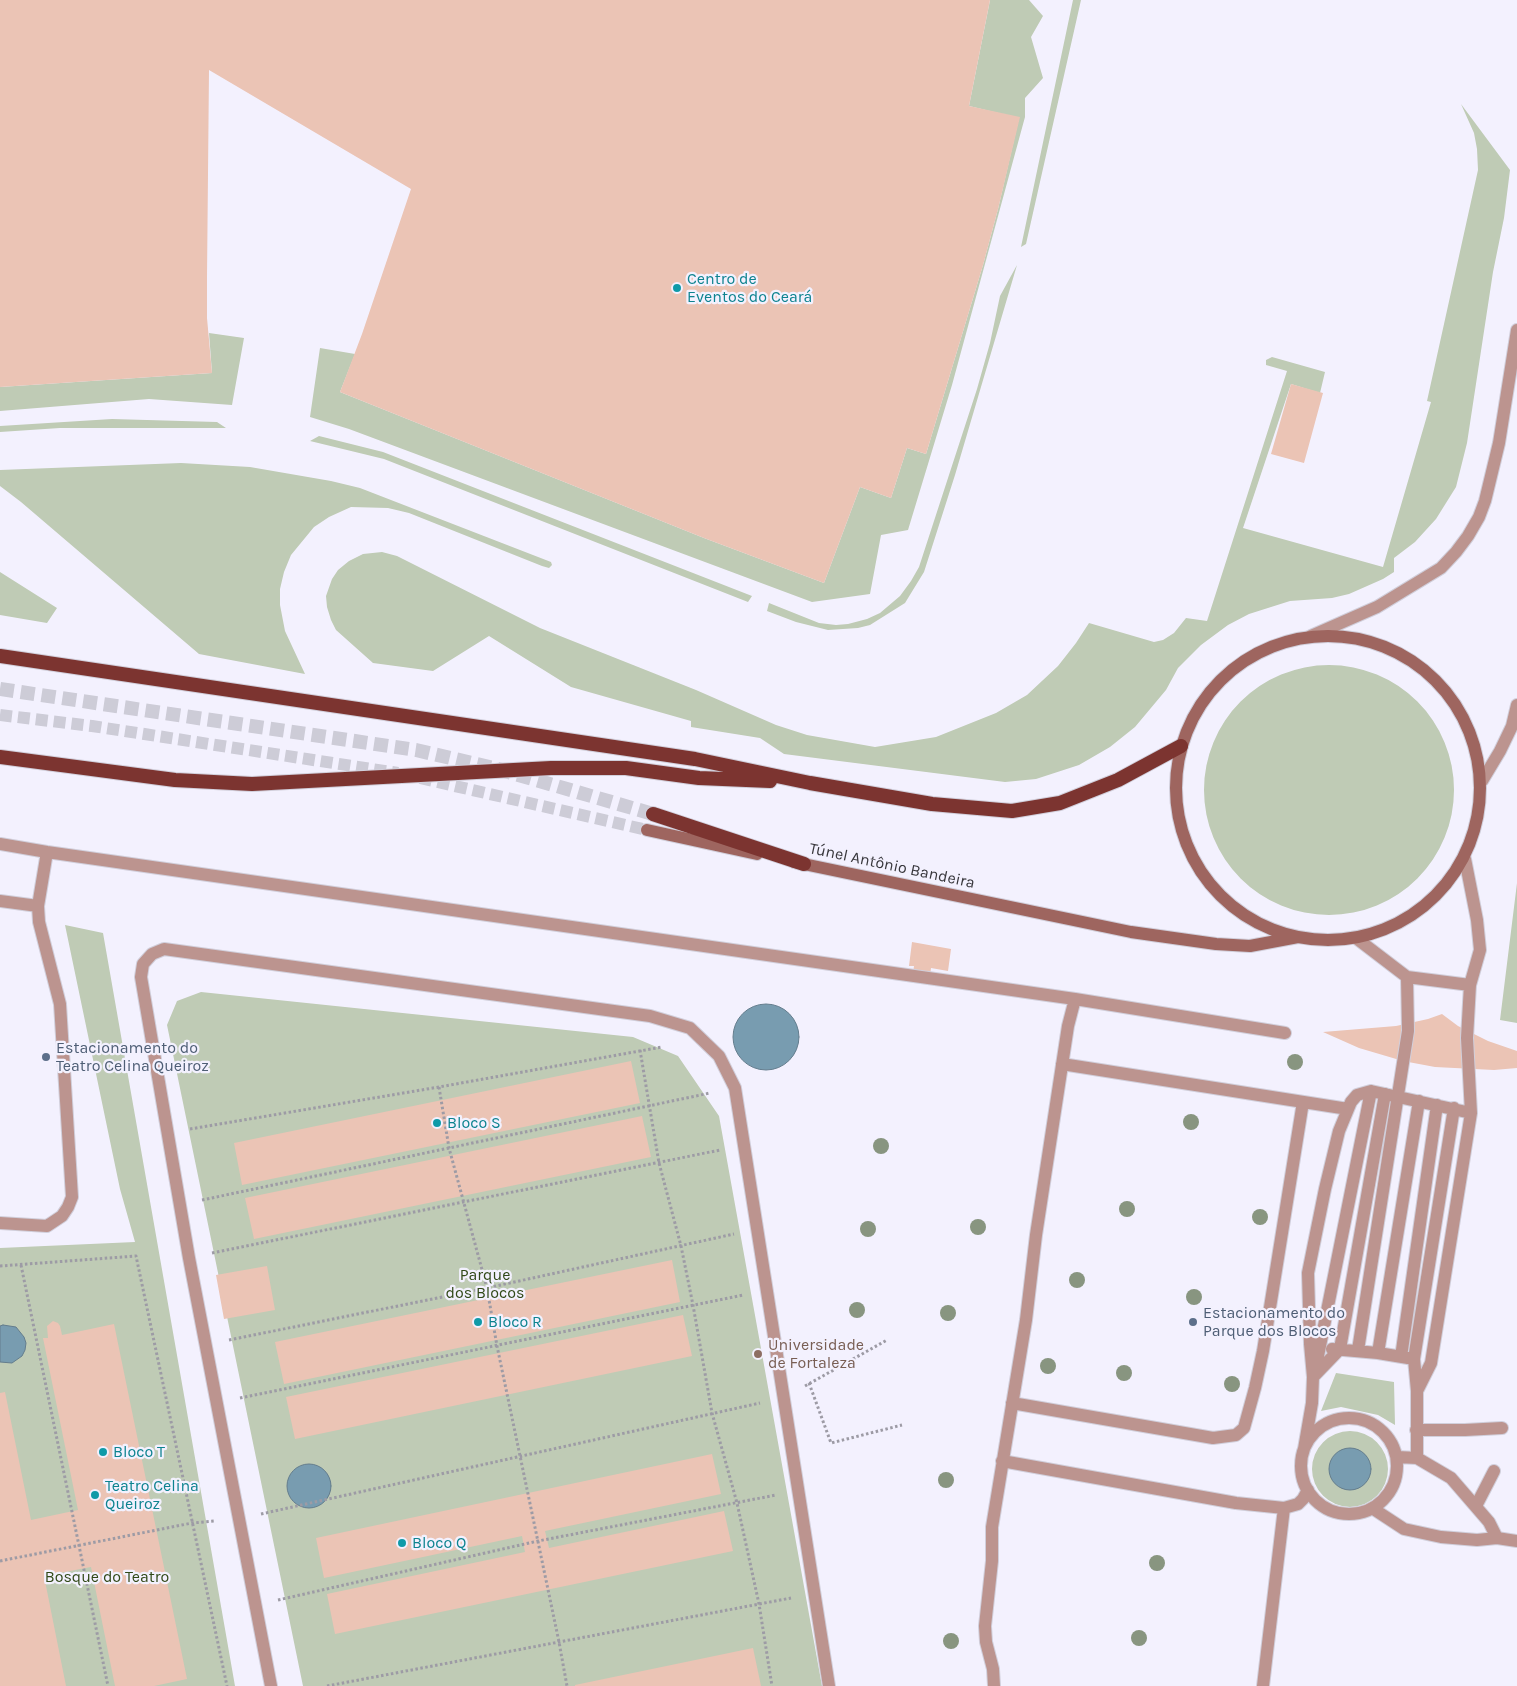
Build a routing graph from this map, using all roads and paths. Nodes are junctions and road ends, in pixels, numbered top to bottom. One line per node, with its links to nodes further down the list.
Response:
1 (1517, 330): 2 (street)
2 (1311, 636): 5 (main road); 7 (main road)
3 (0, 656): 8 (highway)
4 (1517, 705): 7 (street)
5 (1181, 746): 8 (highway); 17 (main road)
6 (0, 756): 8 (highway)
7 (1482, 780): 13 (main road)
8 (810, 783)
9 (653, 814): 14 (highway)
10 (647, 830): 14 (main road, Túnel Antônio Bandeira)
11 (0, 844): 12 (street)
12 (47, 852): 16 (street); 21 (street)
13 (1464, 859): 18 (main road); 20 (street)
14 (804, 864): 17 (main road, Túnel Antônio Bandeira)
15 (0, 901): 16 (street)
16 (38, 906): 43 (street)
17 (1300, 937): 18 (main road)
18 (1356, 938): 19 (street)
19 (1407, 977): 20 (street); 29 (street)
20 (1470, 985): 36 (street)
21 (1076, 999): 22 (street); 25 (street)
22 (1285, 1033)
23 (702, 1039): 24 (path); 27 (street); 37 (street)
24 (640, 1050): 26 (path); 33 (path)
25 (1062, 1064): 31 (street); 67 (street)
26 (439, 1087): 37 (path); 39 (path)
27 (734, 1088): 33 (path); 38 (street)
28 (1370, 1091): 29 (street); 35 (street); 55 (street)
29 (1391, 1096): 30 (street); 56 (street); 57 (street)
30 (1419, 1101): 32 (street); 58 (street)
31 (1303, 1102): 35 (street); 67 (street)
32 (1436, 1105): 34 (street); 59 (street)
33 (650, 1106): 39 (path); 40 (path)
34 (1454, 1108): 36 (street); 60 (street)
35 (1348, 1109): 55 (street)
36 (1471, 1113): 61 (street)
37 (167, 1132): 42 (street)
38 (744, 1146): 40 (path); 44 (street)
39 (449, 1148): 41 (path); 42 (path)
40 (659, 1163): 41 (path); 45 (path)
41 (464, 1202): 46 (path); 49 (path)
42 (180, 1205): 46 (street)
43 (0, 1224)
44 (757, 1229): 45 (path); 50 (street)
45 (680, 1246): 49 (path); 51 (path)
46 (189, 1258): 53 (street)
47 (21, 1265): 48 (path); 85 (path); 89 (path)
48 (0, 1266)
49 (487, 1288): 53 (path); 54 (path)
50 (766, 1290): 51 (path); 65 (street)
51 (693, 1305): 54 (path); 68 (path)
52 (887, 1340): 63 (path)
53 (206, 1344): 66 (street)
54 (497, 1346): 66 (path); 73 (path)
55 (1315, 1346): 56 (street); 62 (street)
56 (1340, 1349): 57 (street); 62 (street)
57 (1358, 1350): 58 (street)
58 (1378, 1352): 59 (street)
59 (1401, 1357): 60 (street)
60 (1414, 1359): 61 (street); 64 (street)
61 (1431, 1363): 64 (street)
62 (1314, 1377): 72 (street)
63 (809, 1383): 65 (path); 69 (path)
64 (1417, 1391): 71 (street)
65 (784, 1398): 68 (path); 78 (street)
66 (217, 1403): 84 (street)
67 (1012, 1403): 76 (street)
68 (712, 1414): 73 (path); 80 (path)
69 (902, 1425)
70 (1502, 1428): 71 (street)
71 (1416, 1430): 75 (street)
72 (1304, 1449): 74 (street); 79 (street)
73 (520, 1457): 84 (path); 87 (path)
74 (1397, 1457): 75 (street); 83 (street)
75 (1417, 1458): 81 (street)
76 (1002, 1460): 82 (street); 102 (street)
77 (1494, 1471): 81 (street)
78 (798, 1490): 80 (path); 91 (street)
79 (1308, 1490): 82 (street); 83 (street)
80 (737, 1502): 87 (path); 92 (path)
81 (1476, 1506): 86 (street)
82 (1284, 1508): 103 (street)
83 (1372, 1508): 86 (street)
84 (239, 1519): 93 (street)
85 (192, 1523): 89 (path); 96 (path)
86 (1497, 1538): 88 (street)
87 (538, 1541): 93 (path); 94 (path)
88 (1517, 1541)
89 (79, 1546): 90 (path); 95 (path)
90 (0, 1561)
91 (814, 1594): 92 (path); 101 (street)
92 (759, 1604): 94 (path); 100 (path)
93 (255, 1606): 97 (street)
94 (559, 1642): 98 (path); 99 (path)
95 (108, 1686)
96 (227, 1686)
97 (270, 1686)
98 (327, 1686)
99 (567, 1686)
100 (772, 1686)
101 (829, 1686)
102 (994, 1686)
103 (1263, 1686)

